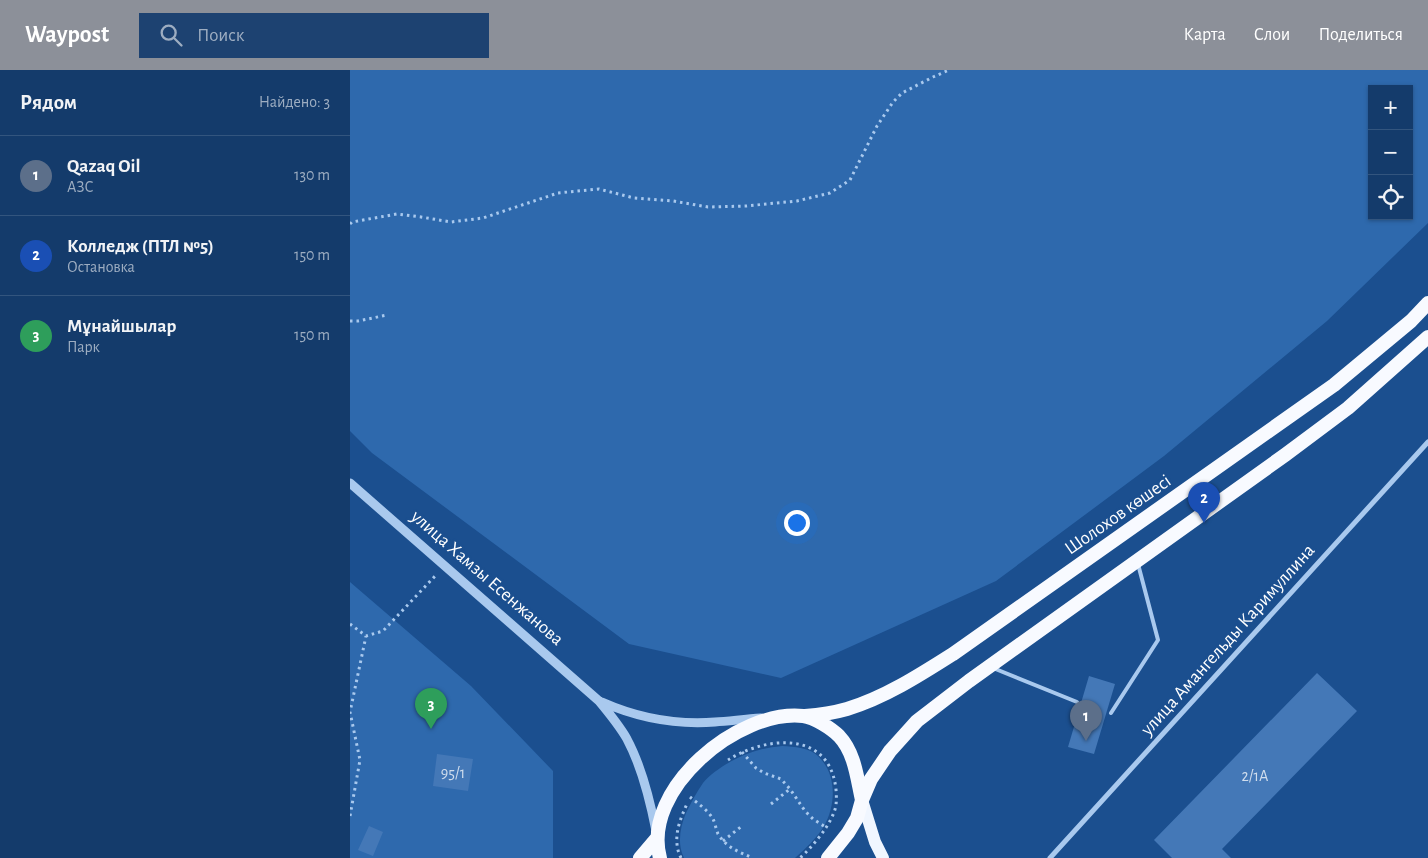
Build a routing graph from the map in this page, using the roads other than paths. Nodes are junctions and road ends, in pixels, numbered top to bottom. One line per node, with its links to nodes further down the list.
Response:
1 (1428, 303): 11 (highway, Шолохов көшесі)
2 (1428, 337): 5 (highway)
3 (1428, 442): 18 (street, улица Амангельды Каримуллина)
4 (350, 483): 7 (street, улица Хамзы Есенжанова)
5 (1137, 560): 6 (highway); 9 (lane)
6 (989, 667): 8 (lane); 12 (highway)
7 (599, 701): 10 (street); 13 (street)
8 (1077, 702)
9 (1111, 713)
10 (787, 716): 11 (highway, Шолохов көшесі); 13 (highway, Шолохов көшесі)
11 (805, 716): 12 (highway)
12 (862, 800): 16 (highway); 17 (main road)
13 (657, 838): 14 (highway); 15 (highway)
14 (640, 858)
15 (660, 858)
16 (828, 858)
17 (883, 858)
18 (1050, 858)

